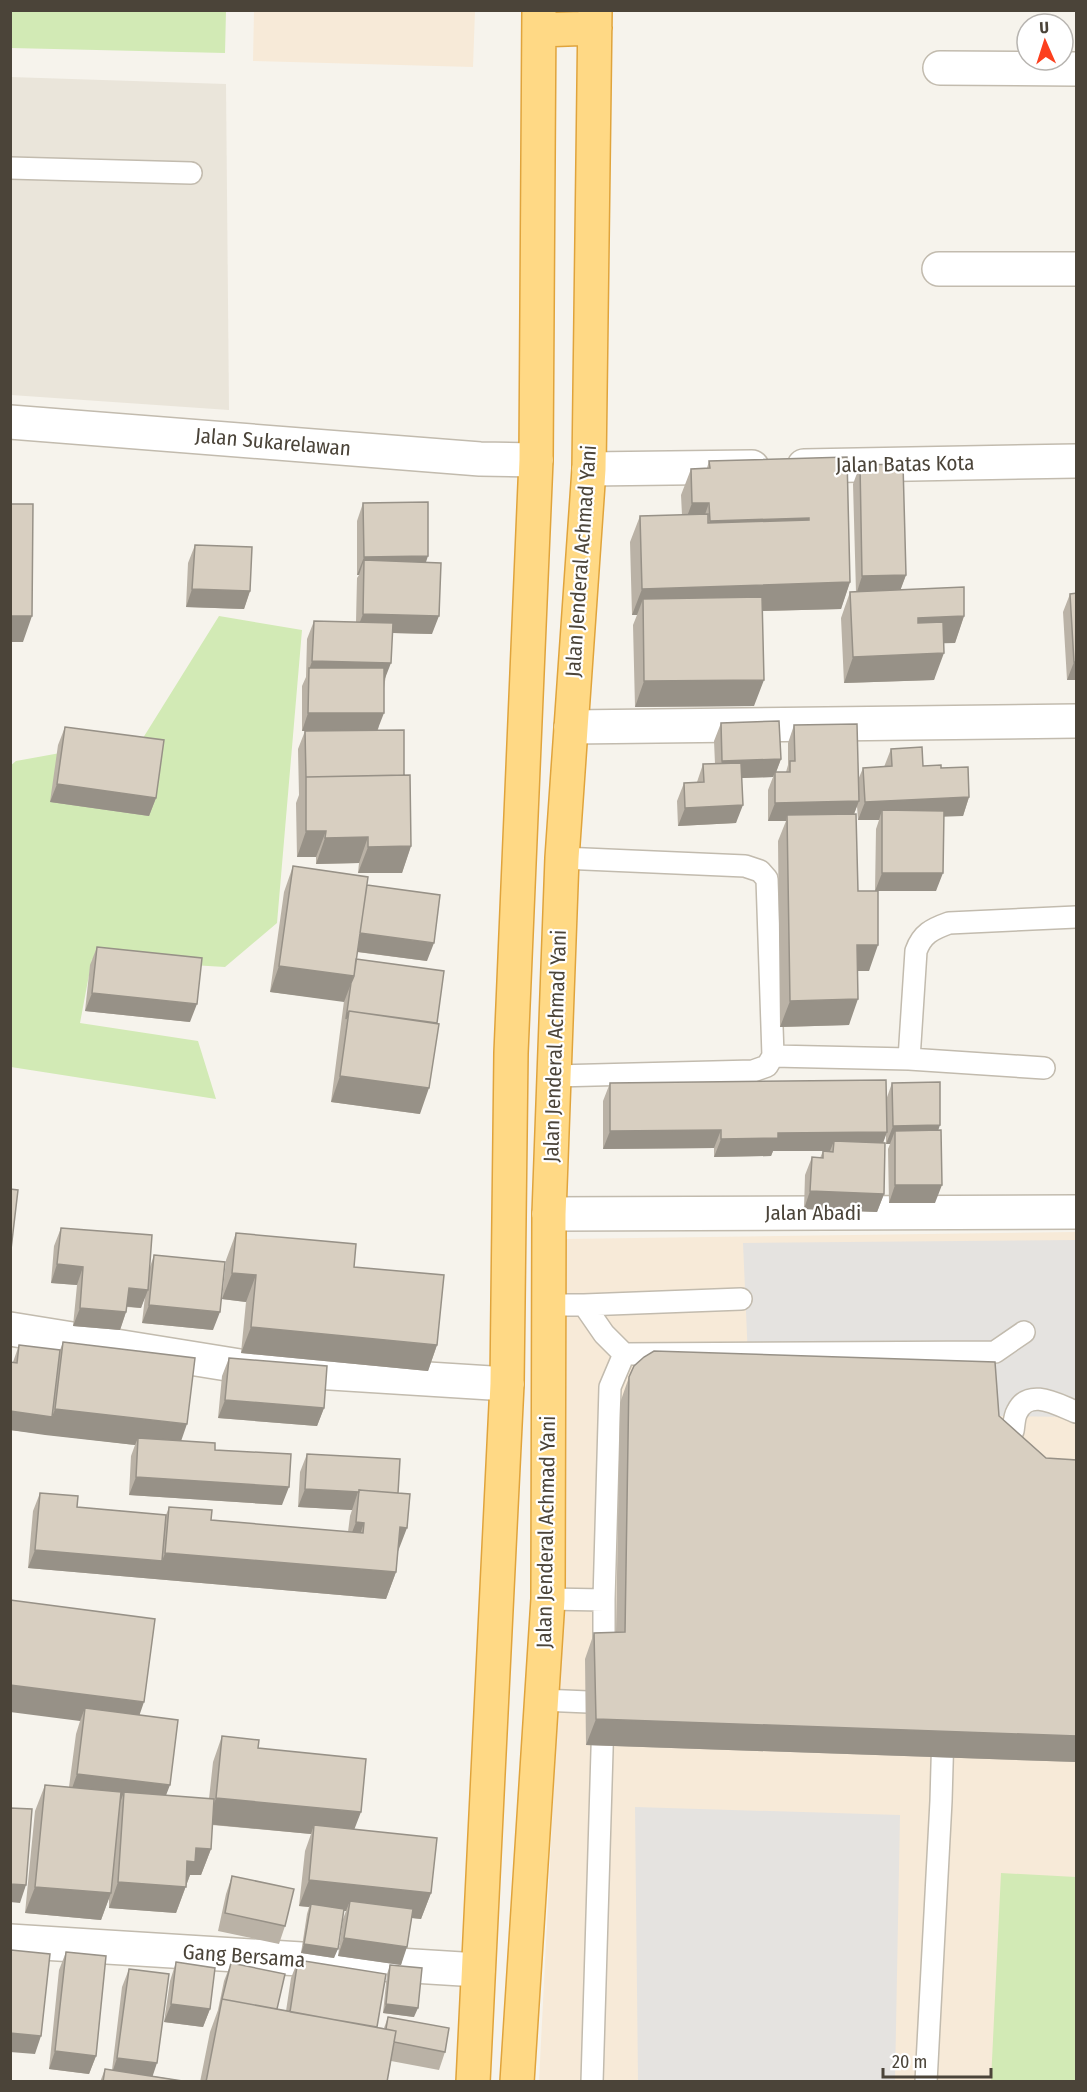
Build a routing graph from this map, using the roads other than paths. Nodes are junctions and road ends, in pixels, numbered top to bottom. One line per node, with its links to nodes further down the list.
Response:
1 (595, 19): 2 (highway); 12 (highway, Jalan Jenderal Achmad Yani)
2 (539, 20): 10 (highway, Jalan Jenderal Achmad Yani)
3 (940, 68): 4 (street)
4 (1077, 69)
5 (10, 168): 6 (lane)
6 (191, 173)
7 (939, 269): 8 (street)
8 (1077, 269)
9 (10, 422): 10 (street, Jalan Sukarelawan)
10 (536, 460): 29 (highway, Jalan Jenderal Achmad Yani)
11 (1077, 461): 12 (street, Jalan Batas Kota)
12 (589, 469): 14 (highway, Jalan Jenderal Achmad Yani)
13 (1077, 721): 14 (street)
14 (571, 727): 15 (highway, Jalan Jenderal Achmad Yani)
15 (562, 858): 17 (lane); 20 (highway, Jalan Jenderal Achmad Yani)
16 (1077, 917): 18 (lane)
17 (773, 1056): 18 (lane); 20 (lane)
18 (909, 1059): 19 (lane)
19 (1044, 1068)
20 (555, 1076): 22 (highway, Jalan Jenderal Achmad Yani)
21 (1077, 1212): 22 (street, Jalan Abadi)
22 (549, 1214): 24 (highway, Jalan Jenderal Achmad Yani)
23 (741, 1299): 25 (lane)
24 (549, 1305): 25 (lane); 32 (highway, Jalan Jenderal Achmad Yani)
25 (584, 1305): 28 (lane)
26 (10, 1329): 29 (street)
27 (1024, 1332): 28 (lane)
28 (624, 1353): 33 (lane)
29 (507, 1384): 39 (highway, Jalan Jenderal Achmad Yani)
30 (1077, 1412): 31 (lane)
31 (1012, 1431)
32 (548, 1599): 33 (lane); 34 (highway, Jalan Jenderal Achmad Yani)
33 (604, 1600): 35 (lane)
34 (541, 1700): 35 (lane); 41 (highway, Jalan Jenderal Achmad Yani)
35 (604, 1702): 36 (lane); 42 (lane)
36 (627, 1704)
37 (932, 1718): 43 (lane)
38 (10, 1941): 39 (street, Gang Bersama)
39 (478, 1970): 40 (highway, Jalan Jenderal Achmad Yani)
40 (474, 2082)
41 (517, 2082)
42 (592, 2082)
43 (926, 2082)

